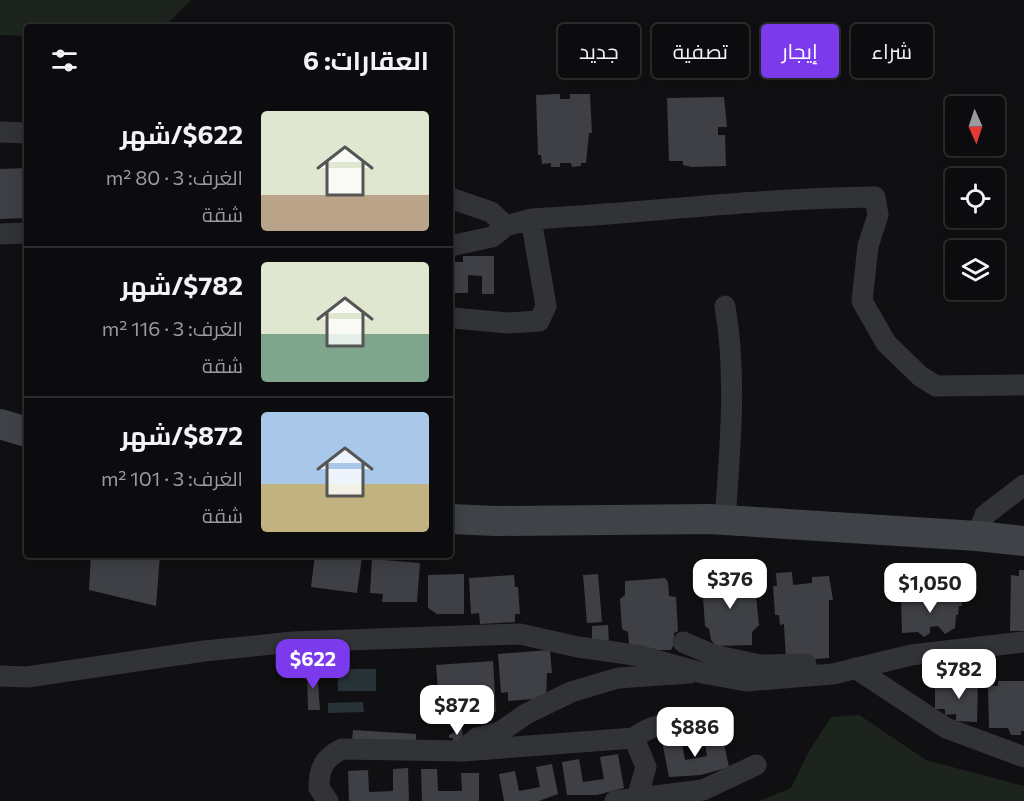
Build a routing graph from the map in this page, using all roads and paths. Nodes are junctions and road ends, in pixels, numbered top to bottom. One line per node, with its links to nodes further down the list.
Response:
1 (0, 132): 2 (street)
2 (24, 133)
3 (453, 199): 5 (street)
4 (531, 219): 5 (street); 10 (street); 11 (street)
5 (506, 226): 8 (street)
6 (24, 233): 7 (street)
7 (0, 234)
8 (453, 245)
9 (725, 306): 16 (street)
10 (453, 318)
11 (1024, 385)
12 (0, 424): 13 (main road)
13 (24, 431)
14 (1024, 485): 17 (street)
15 (453, 519): 16 (main road)
16 (725, 520): 17 (main road)
17 (977, 536): 18 (main road)
18 (1024, 541)
19 (682, 642): 21 (street)
20 (1024, 642): 21 (street)
21 (860, 667): 22 (street); 27 (street)
22 (702, 673): 23 (street); 26 (street)
23 (0, 676)
24 (691, 719): 25 (street)
25 (634, 738): 26 (street); 29 (street)
26 (463, 751): 30 (street)
27 (1024, 757)
28 (756, 765): 29 (street)
29 (637, 798): 31 (street)
30 (328, 801)
31 (615, 801)

